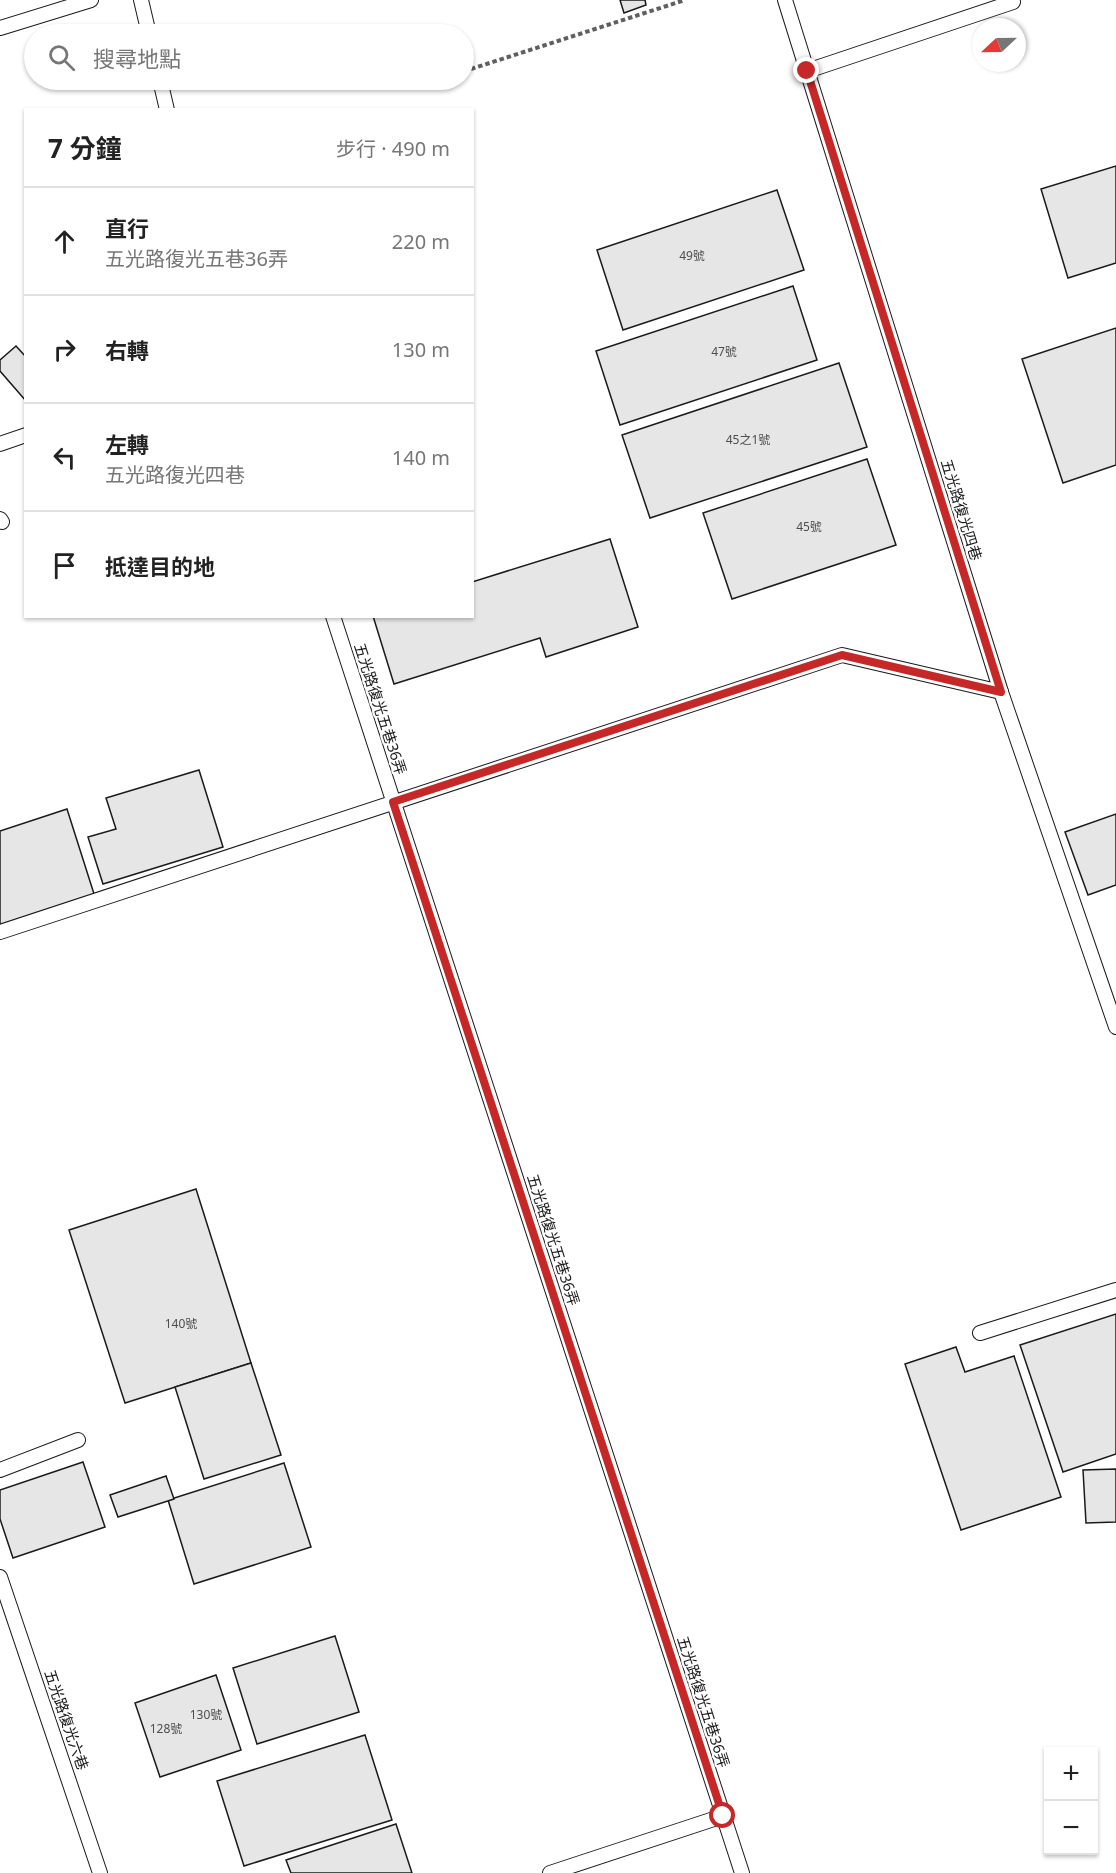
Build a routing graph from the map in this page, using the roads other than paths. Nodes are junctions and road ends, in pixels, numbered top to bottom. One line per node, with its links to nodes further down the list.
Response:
1 (91, 0): 6 (lane)
2 (141, 0): 5 (lane)
3 (785, 0): 7 (lane, 五光路復光四巷)
4 (1013, 2): 7 (lane)
5 (147, 24)
6 (0, 28)
7 (807, 71): 13 (lane, 五光路復光四巷)
8 (163, 90): 9 (lane)
9 (167, 108)
10 (24, 436): 11 (lane)
11 (0, 444)
12 (334, 618): 14 (lane, 五光路復光五巷36弄)
13 (1001, 692): 14 (lane); 16 (lane, 五光路復光四巷)
14 (393, 802): 15 (lane); 22 (lane, 五光路復光五巷36弄)
15 (0, 932)
16 (1116, 1027)
17 (1116, 1290): 18 (lane)
18 (980, 1333)
19 (78, 1440): 20 (lane)
20 (0, 1470)
21 (0, 1577): 23 (lane, 五光路復光六巷)
22 (723, 1816): 24 (lane); 25 (lane, 五光路復光五巷36弄)
23 (100, 1873)
24 (550, 1873)
25 (742, 1873)

